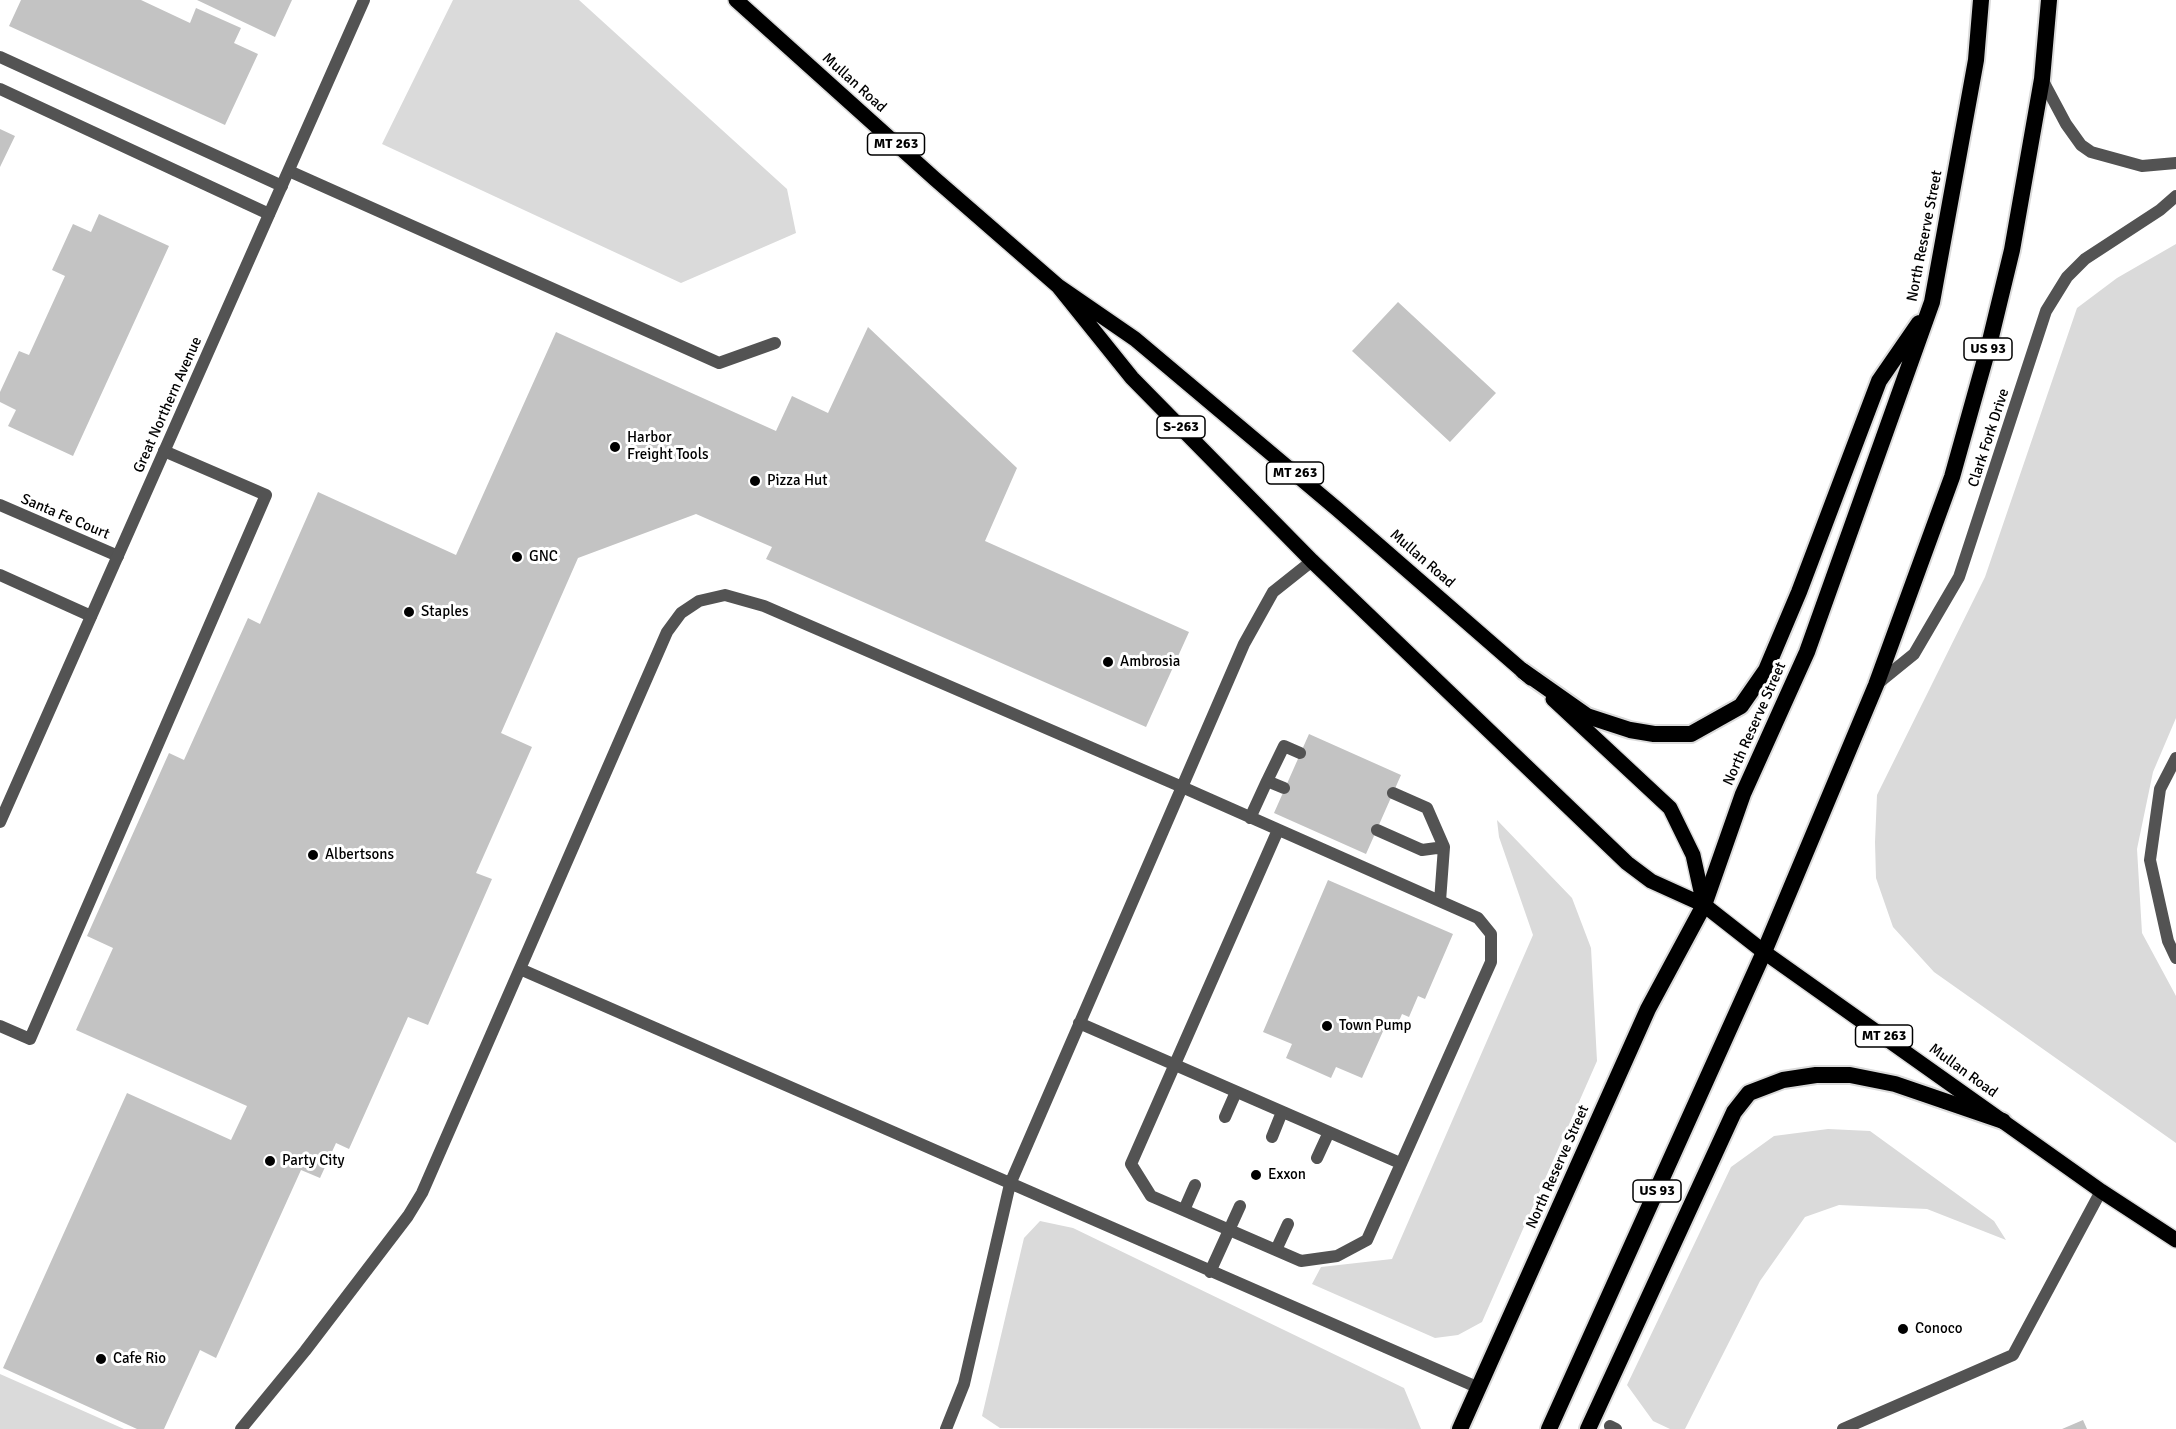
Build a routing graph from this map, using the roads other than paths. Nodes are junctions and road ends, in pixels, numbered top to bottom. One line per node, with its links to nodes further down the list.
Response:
1 (364, 0): 9 (street, Great Northern Avenue)
2 (736, 0): 13 (main road, Mullan Road / MT 263)
3 (1981, 0): 14 (highway, North Reserve Street)
4 (2049, 0): 6 (highway, US 93)
5 (0, 57): 10 (street)
6 (2042, 79): 8 (street); 23 (highway, US 93)
7 (0, 89): 12 (street)
8 (2176, 163)
9 (289, 171): 10 (street, Great Northern Avenue); 15 (street)
10 (282, 186): 12 (street, Great Northern Avenue)
11 (2176, 196): 23 (street, Clark Fork Drive)
12 (269, 214): 16 (street, Great Northern Avenue)
13 (1058, 286): 19 (main road, Mullan Road / S-263); 22 (main road, Mullan Road / MT 263)
14 (1932, 302): 22 (highway); 36 (highway, North Reserve Street)
15 (776, 343)
16 (164, 451): 18 (street, Great Northern Avenue); 41 (street)
17 (0, 505): 18 (street, Santa Fe Court)
18 (118, 556): 21 (street, Great Northern Avenue)
19 (1312, 561): 27 (street); 36 (main road, Mullan Road)
20 (0, 575): 21 (street)
21 (91, 616): 31 (street, Great Northern Avenue)
22 (1523, 671): 36 (main road, Mullan Road / MT 263)
23 (1876, 685): 37 (highway, US 93)
24 (1300, 753): 26 (street)
25 (2176, 758): 38 (street)
26 (1267, 781): 28 (street); 30 (street)
27 (1182, 787): 30 (street); 39 (street); 40 (street)
28 (1284, 788)
29 (1394, 793): 34 (street)
30 (1250, 818): 32 (street)
31 (0, 822)
32 (1278, 830): 35 (street); 42 (street)
33 (1377, 830): 34 (street)
34 (1444, 847): 35 (street)
35 (1440, 901): 50 (street)
36 (1704, 905): 37 (main road, Mullan Road); 61 (highway, North Reserve Street)
37 (1764, 952): 46 (main road, Mullan Road / MT 263); 65 (highway, US 93)
38 (2176, 958)
39 (520, 969): 51 (street); 62 (street)
40 (1079, 1023): 42 (street); 51 (street)
41 (0, 1026)
42 (1173, 1064): 43 (street); 55 (street)
43 (1236, 1092): 44 (street); 45 (street)
44 (1282, 1112): 47 (street); 48 (street)
45 (1225, 1117)
46 (2003, 1121): 53 (main road, Mullan Road / MT 263); 66 (highway)
47 (1329, 1132): 49 (street); 50 (street)
48 (1272, 1137)
49 (1317, 1158)
50 (1400, 1163): 59 (street)
51 (1011, 1184): 60 (street); 63 (street)
52 (1195, 1185): 55 (street)
53 (2101, 1191): 58 (main road, Mullan Road / MT 263); 67 (street)
54 (1240, 1206): 57 (street)
55 (1184, 1210): 57 (street)
56 (1288, 1224): 59 (street)
57 (1229, 1230): 59 (street); 60 (street)
58 (2176, 1240)
59 (1275, 1250)
60 (1210, 1272): 61 (street)
61 (1479, 1388): 64 (highway, North Reserve Street)
62 (241, 1429)
63 (946, 1429)
64 (1460, 1429)
65 (1549, 1429)
66 (1588, 1429)
67 (1843, 1429)

